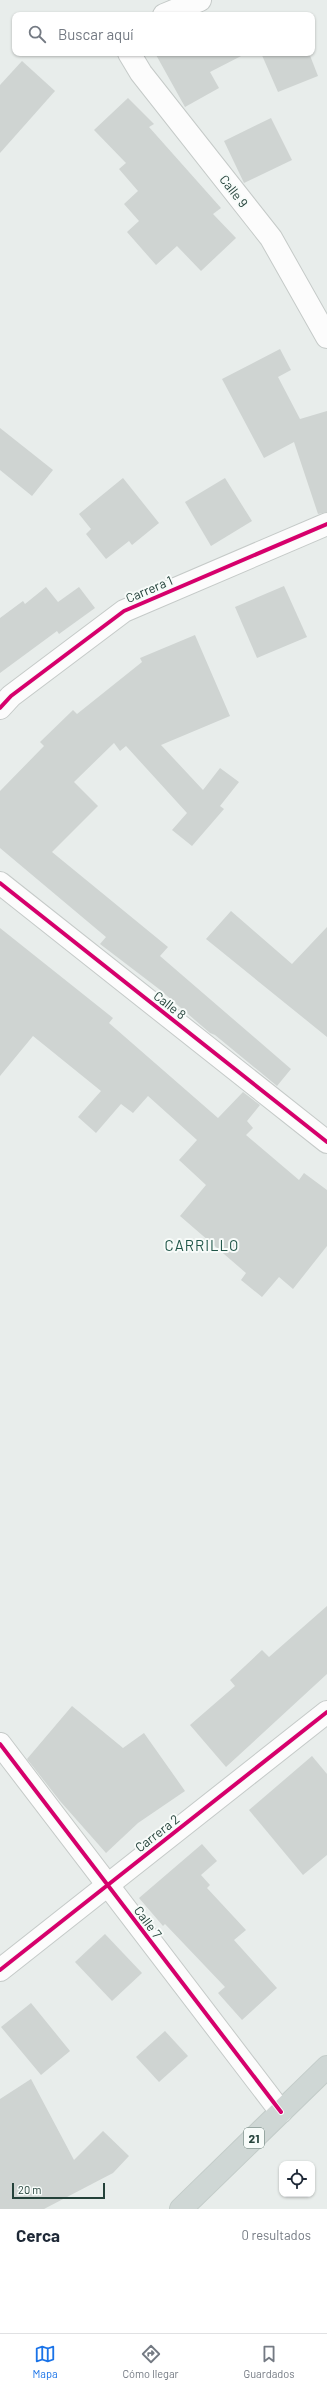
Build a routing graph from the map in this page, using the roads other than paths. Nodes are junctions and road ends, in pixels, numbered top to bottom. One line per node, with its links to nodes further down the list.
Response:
1 (200, 0): 2 (street)
2 (171, 12)
3 (131, 56): 4 (street, Calle 9)
4 (327, 337)
5 (327, 524): 6 (street, Carrera 1)
6 (0, 708)
7 (0, 883): 8 (street, Calle 8)
8 (327, 1142)
9 (327, 1712): 11 (street, Carrera 2)
10 (0, 1744): 11 (street, Calle 7)
11 (108, 1886): 12 (street, Carrera 2); 14 (street, Calle 7)
12 (0, 1970)
13 (327, 2067): 14 (main road, 21)
14 (281, 2112): 15 (main road, 21)
15 (181, 2209)

